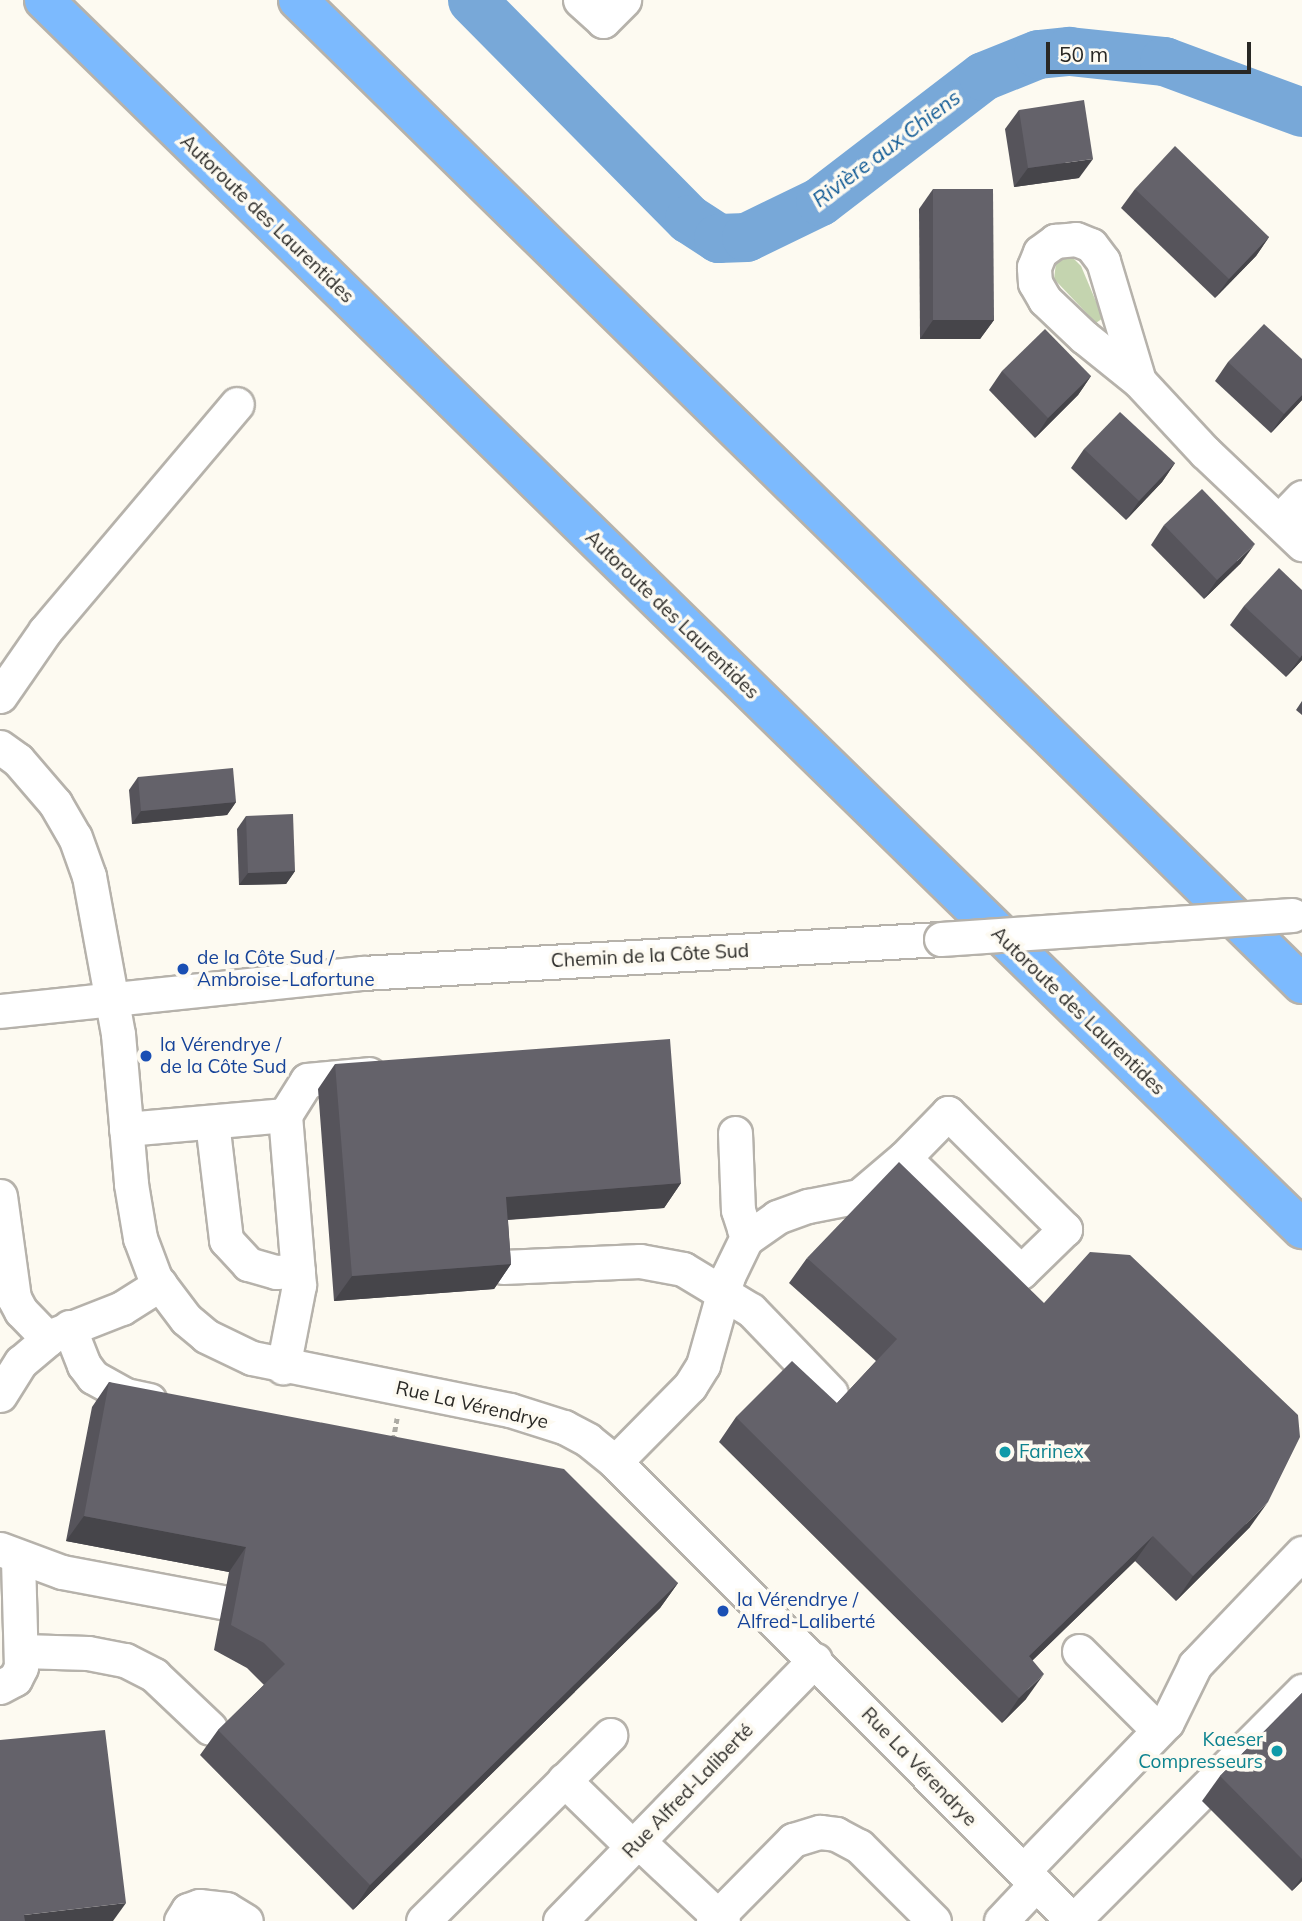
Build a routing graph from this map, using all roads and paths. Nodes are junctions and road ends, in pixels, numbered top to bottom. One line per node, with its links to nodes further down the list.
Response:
1 (44, 0): 23 (highway, Autoroute des Laurentides)
2 (298, 0): 13 (highway)
3 (580, 0): 4 (street)
4 (624, 0)
5 (1139, 381): 8 (street)
6 (237, 404): 10 (street)
7 (1302, 497): 8 (street)
8 (1279, 521): 9 (street)
9 (1302, 544)
10 (0, 696)
11 (0, 747): 14 (street, Rue La Vérendrye)
12 (1297, 914): 14 (street, Chemin de la Côte Sud, bridge)
13 (1302, 984)
14 (111, 998): 15 (street, Chemin de la Côte Sud); 19 (street, Rue La Vérendrye)
15 (0, 1011)
16 (372, 1074): 17 (street)
17 (285, 1115): 18 (street); 26 (street)
18 (212, 1122): 19 (street); 26 (street)
19 (126, 1129): 27 (street, Rue La Vérendrye)
20 (735, 1133): 24 (street)
21 (904, 1158): 21 (street); 24 (street)
22 (0, 1196): 29 (street)
23 (1302, 1229)
24 (750, 1236): 28 (street)
25 (503, 1267): 28 (street)
26 (298, 1271): 30 (street)
27 (160, 1284): 29 (street); 30 (street, Rue La Vérendrye)
28 (724, 1292): 31 (street); 36 (street)
29 (59, 1333): 32 (street); 33 (street)
30 (283, 1367): 36 (street, Rue La Vérendrye)
31 (831, 1393)
32 (0, 1395)
33 (177, 1407)
34 (398, 1413): 35 (path)
35 (390, 1454)
36 (615, 1462): 42 (street, Rue La Vérendrye)
37 (9, 1553): 39 (street); 40 (street)
38 (1302, 1553): 46 (street)
39 (223, 1602)
40 (22, 1651): 43 (street); 45 (street)
41 (1079, 1651): 46 (street)
42 (815, 1660): 49 (street, Rue Alfred-Laliberté); 50 (street, Rue La Vérendrye)
43 (0, 1687)
44 (1302, 1691): 58 (street)
45 (210, 1727)
46 (1158, 1730): 50 (street)
47 (610, 1735): 48 (street)
48 (564, 1780): 49 (street); 54 (street)
49 (636, 1845): 51 (street); 55 (street, Rue Alfred-Laliberté)
50 (1029, 1878): 57 (street); 58 (street, Rue La Vérendrye)
51 (718, 1919): 56 (street)
52 (181, 1921): 53 (street)
53 (246, 1921)
54 (423, 1921)
55 (560, 1921)
56 (933, 1921)
57 (1001, 1921)
58 (1073, 1921)

